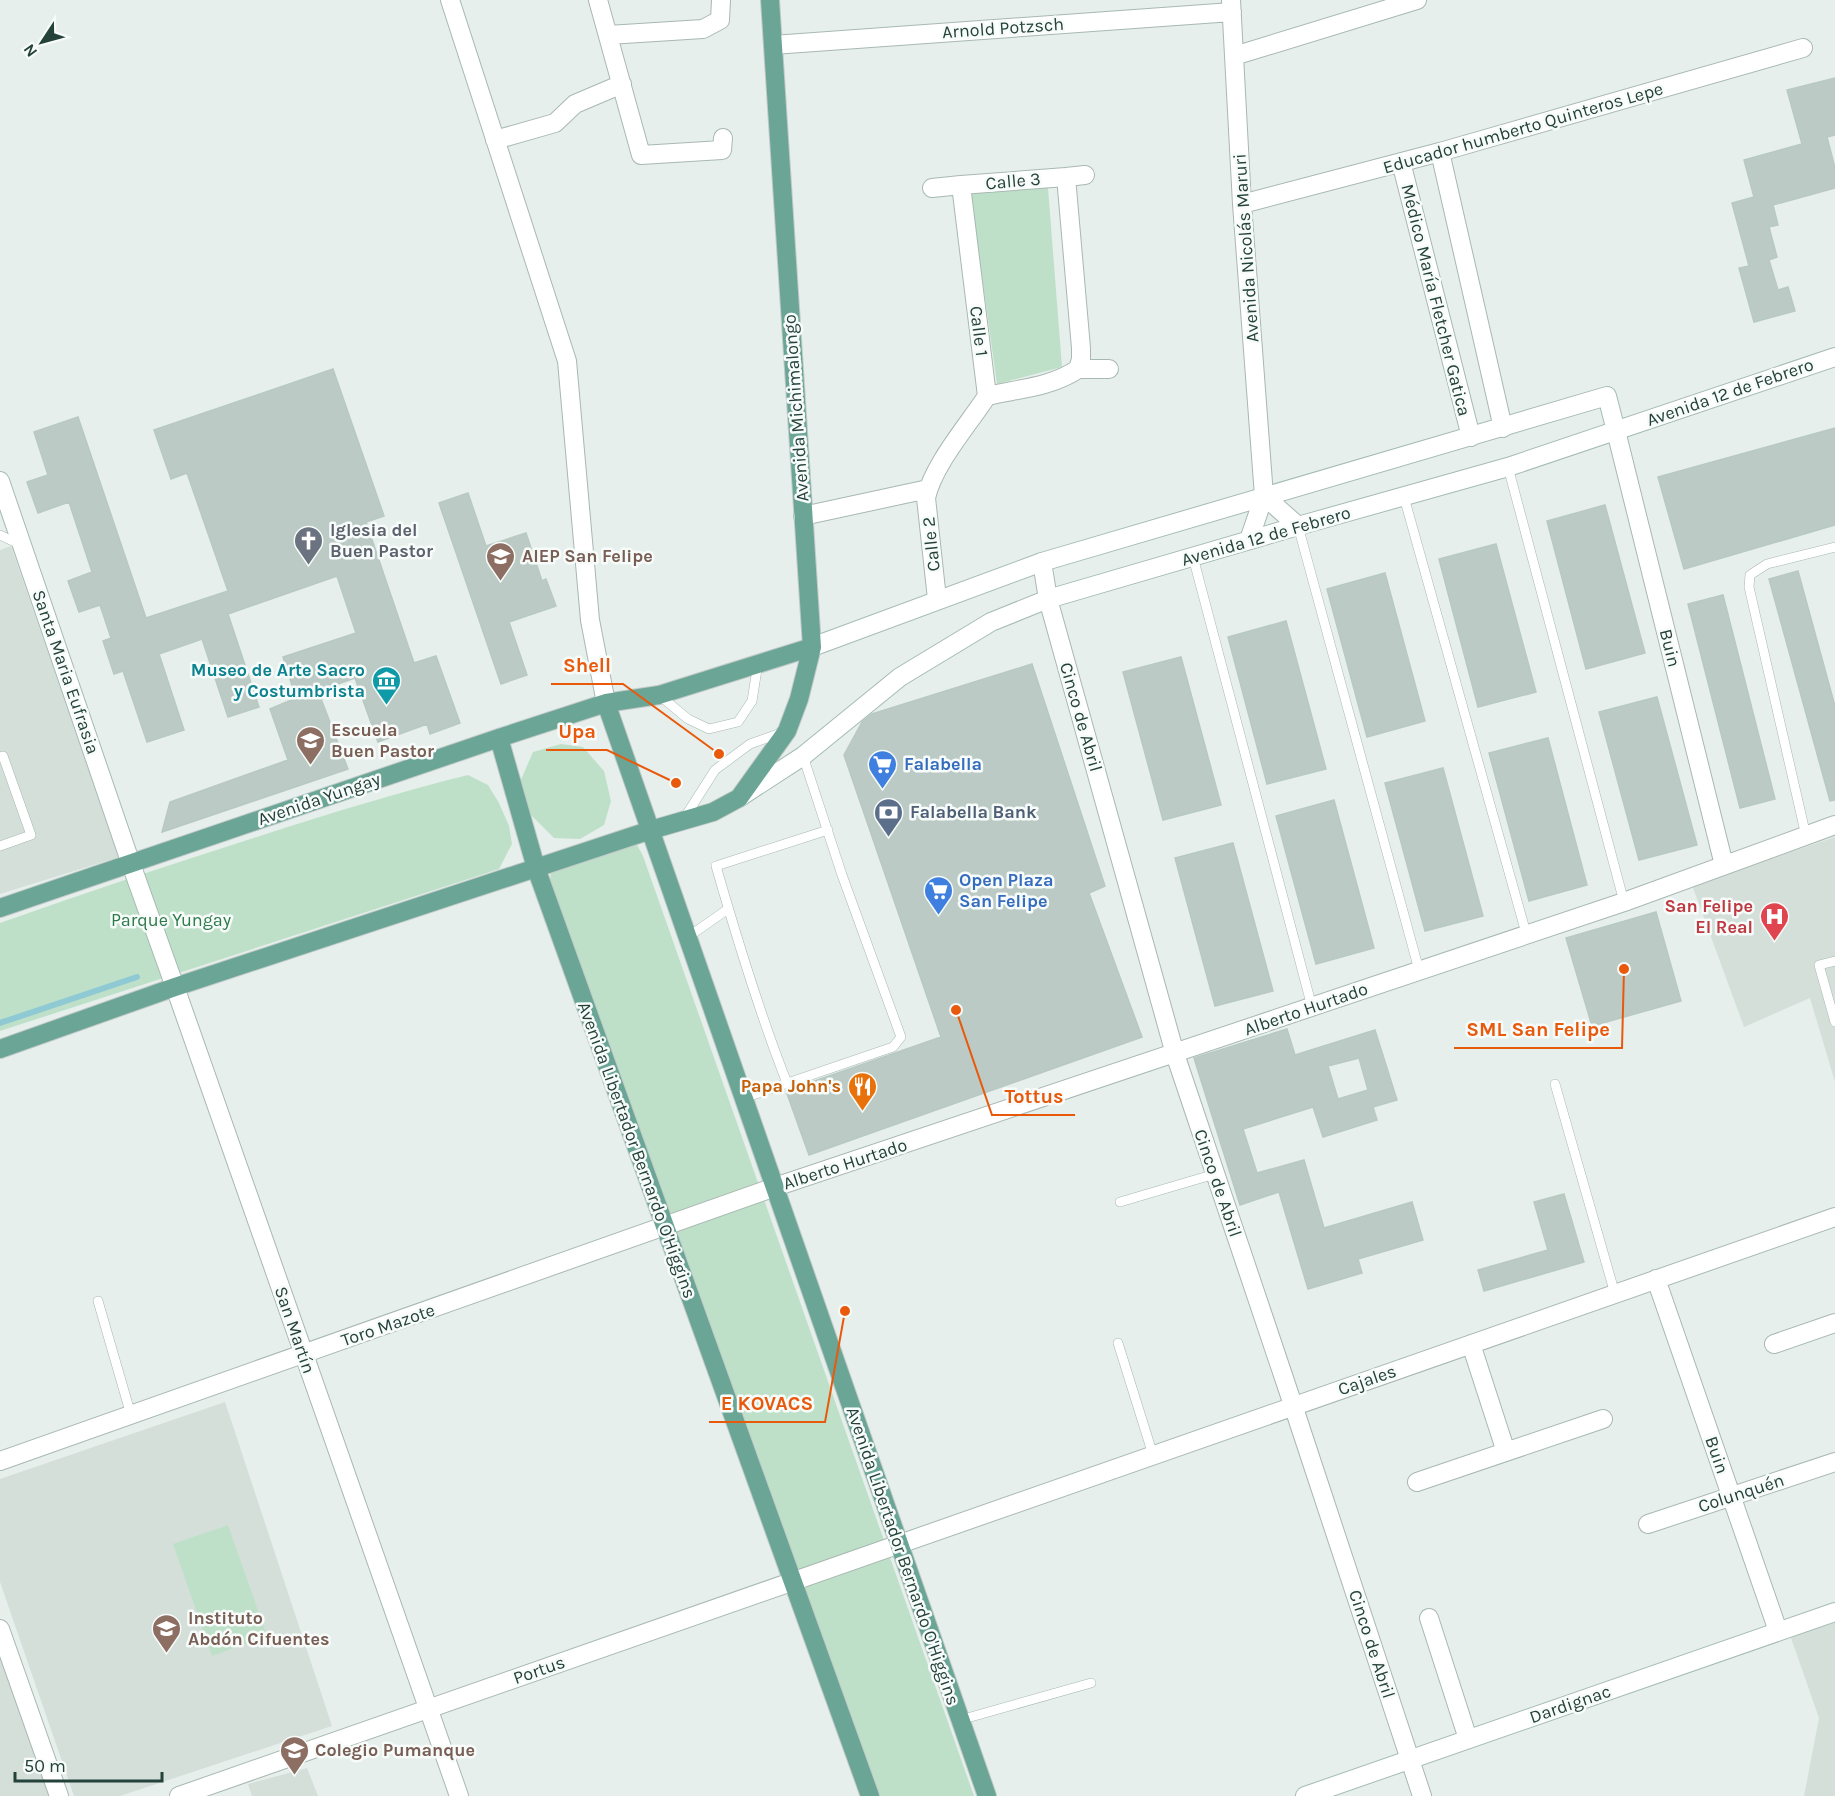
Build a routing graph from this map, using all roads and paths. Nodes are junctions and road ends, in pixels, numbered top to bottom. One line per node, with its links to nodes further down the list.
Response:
1 (450, 0): 13 (street)
2 (598, 0): 7 (street)
3 (721, 0): 7 (street)
4 (770, 0): 8 (main road, Avenida Michimalongo)
5 (1417, 0): 10 (street)
6 (1232, 6): 8 (street, Arnold Potzsch); 10 (street, Avenida Nicolás Maruri)
7 (608, 34): 11 (street)
8 (773, 45): 33 (main road, Avenida Michimalongo)
9 (1803, 48): 14 (street, Educador humberto Quinteros Lepe)
10 (1234, 56): 20 (street, Avenida Nicolás Maruri)
11 (622, 84): 12 (street); 13 (street)
12 (723, 138)
13 (495, 140): 46 (street)
14 (1440, 152): 15 (street, Educador humberto Quinteros Lepe); 25 (street, Médico María Fletcher Gatica)
15 (1401, 162): 20 (street, Educador humberto Quinteros Lepe); 27 (street, Médico María Fletcher Gatica)
16 (1085, 175): 17 (street)
17 (1066, 177): 18 (street, Calle 3); 22 (street)
18 (961, 185): 19 (street); 24 (street, Calle 1)
19 (932, 188)
20 (1242, 204): 31 (street, Avenida Nicolás Maruri)
21 (1835, 357): 26 (street, Avenida 12 de Febrero)
22 (1078, 369): 23 (street); 24 (street)
23 (1109, 369)
24 (987, 396): 30 (street)
25 (1503, 428): 26 (street, Buin); 27 (street)
26 (1616, 431): 28 (street, Avenida 12 de Febrero); 59 (street, Buin)
27 (1471, 437): 31 (street)
28 (1508, 467): 32 (street, Avenida 12 de Febrero); 61 (lane)
29 (0, 481): 37 (street, Santa Maria Eufrasia)
30 (928, 489): 33 (street); 41 (street, Calle 2)
31 (1264, 496): 34 (street); 36 (street, Avenida Nicolás Maruri); 40 (street)
32 (1404, 497): 34 (street, Avenida 12 de Febrero); 64 (lane)
33 (803, 516): 43 (main road, Avenida Michimalongo)
34 (1298, 525): 36 (street, Avenida 12 de Febrero); 67 (lane)
35 (0, 535): 37 (lane)
36 (1250, 540): 39 (street, Avenida 12 de Febrero)
37 (24, 547): 58 (street, Santa Maria Eufrasia)
38 (1835, 547): 56 (lane)
39 (1193, 557): 42 (street, Avenida 12 de Febrero); 69 (lane)
40 (1042, 562): 41 (street); 42 (street, Cinco de Abril)
41 (938, 599): 43 (street)
42 (1048, 599): 49 (street, Avenida 12 de Febrero); 72 (street, Cinco de Abril)
43 (812, 647): 44 (main road, Avenida Yungay); 47 (main road, Avenida Michimalongo)
44 (758, 663): 45 (main road, Avenida Yungay); 45 (lane)
45 (659, 695): 46 (main road, Avenida Yungay)
46 (606, 704): 48 (main road, Avenida Yungay); 54 (main road, Avenida Libertador Bernardo O'Higgins)
47 (787, 732): 51 (main road, Avenida Michimalongo); 52 (lane)
48 (499, 738): 58 (main road, Avenida Yungay); 60 (main road, Avenida Libertador Bernardo O'Higgins)
49 (803, 756): 51 (street, Avenida 12 de Febrero); 55 (lane)
50 (0, 757): 57 (lane)
51 (739, 798): 52 (main road)
52 (681, 822): 54 (main road)
53 (1835, 825): 56 (street, Alberto Hurtado)
54 (651, 830): 60 (main road); 65 (main road, Avenida Libertador Bernardo O'Higgins)
55 (828, 830): 63 (lane); 73 (lane)
56 (1806, 836): 59 (street, Alberto Hurtado)
57 (0, 846)
58 (131, 864): 62 (main road, Avenida Yungay); 68 (street, San Martín)
59 (1724, 865): 61 (street, Alberto Hurtado)
60 (536, 868): 68 (main road); 80 (main road, Avenida Libertador Bernardo O'Higgins)
61 (1624, 902): 64 (street, Alberto Hurtado)
62 (0, 907)
63 (728, 909): 65 (lane); 73 (lane)
64 (1526, 933): 67 (street, Alberto Hurtado)
65 (688, 937): 75 (main road, Avenida Libertador Bernardo O'Higgins)
66 (1835, 961): 70 (lane)
67 (1419, 970): 69 (street, Alberto Hurtado)
68 (175, 987): 71 (main road); 88 (street, San Martín)
69 (1312, 1006): 72 (street, Alberto Hurtado)
70 (1835, 1022)
71 (0, 1049)
72 (1175, 1054): 76 (street, Cinco de Abril); 77 (street, Alberto Hurtado)
73 (787, 1083): 75 (lane)
74 (1555, 1084): 82 (lane)
75 (744, 1098): 77 (main road, Avenida Libertador Bernardo O'Higgins)
76 (1215, 1174): 78 (lane); 89 (street, Cinco de Abril)
77 (775, 1187): 80 (street, Toro Mazote); 99 (main road, Avenida Libertador Bernardo O'Higgins)
78 (1120, 1202)
79 (1835, 1217): 81 (street, Cajales)
80 (665, 1227): 88 (street, Toro Mazote); 100 (main road, Avenida Libertador Bernardo O'Higgins)
81 (1656, 1280): 82 (street, Cajales); 97 (street, Buin)
82 (1615, 1294): 86 (street, Cajales)
83 (98, 1301): 90 (lane)
84 (1835, 1323): 87 (street)
85 (1118, 1343): 93 (lane)
86 (1471, 1344): 89 (street, Cajales); 92 (street)
87 (1774, 1344)
88 (303, 1354): 90 (street, Toro Mazote); 106 (street, San Martín)
89 (1294, 1406): 93 (street, Cajales); 109 (street, Cinco de Abril)
90 (131, 1415): 94 (street, Toro Mazote)
91 (1603, 1419): 92 (street)
92 (1506, 1452): 96 (street)
93 (1153, 1455): 99 (street, Cajales)
94 (0, 1461)
95 (1835, 1462): 97 (street, Colunquén)
96 (1417, 1482)
97 (1731, 1497): 98 (street, Colunquén); 104 (street, Buin)
98 (1648, 1524)
99 (899, 1544): 100 (street, Portus); 107 (main road, Avenida Libertador Bernardo O'Higgins)
100 (792, 1581): 106 (street, Portus); 113 (main road, Avenida Libertador Bernardo O'Higgins)
101 (1835, 1611): 104 (street, Dardignac)
102 (1429, 1618): 108 (street)
103 (0, 1629): 110 (street)
104 (1778, 1631): 108 (street, Dardignac)
105 (1091, 1683): 107 (lane)
106 (428, 1709): 111 (street, Portus); 112 (street, San Martín)
107 (960, 1720): 114 (main road, Avenida Libertador Bernardo O'Higgins)
108 (1468, 1739): 109 (street, Dardignac)
109 (1410, 1760): 115 (street, Dardignac); 116 (street, Cinco de Abril)
110 (59, 1796)
111 (179, 1796)
112 (459, 1796)
113 (870, 1796)
114 (987, 1796)
115 (1305, 1796)
116 (1422, 1796)

